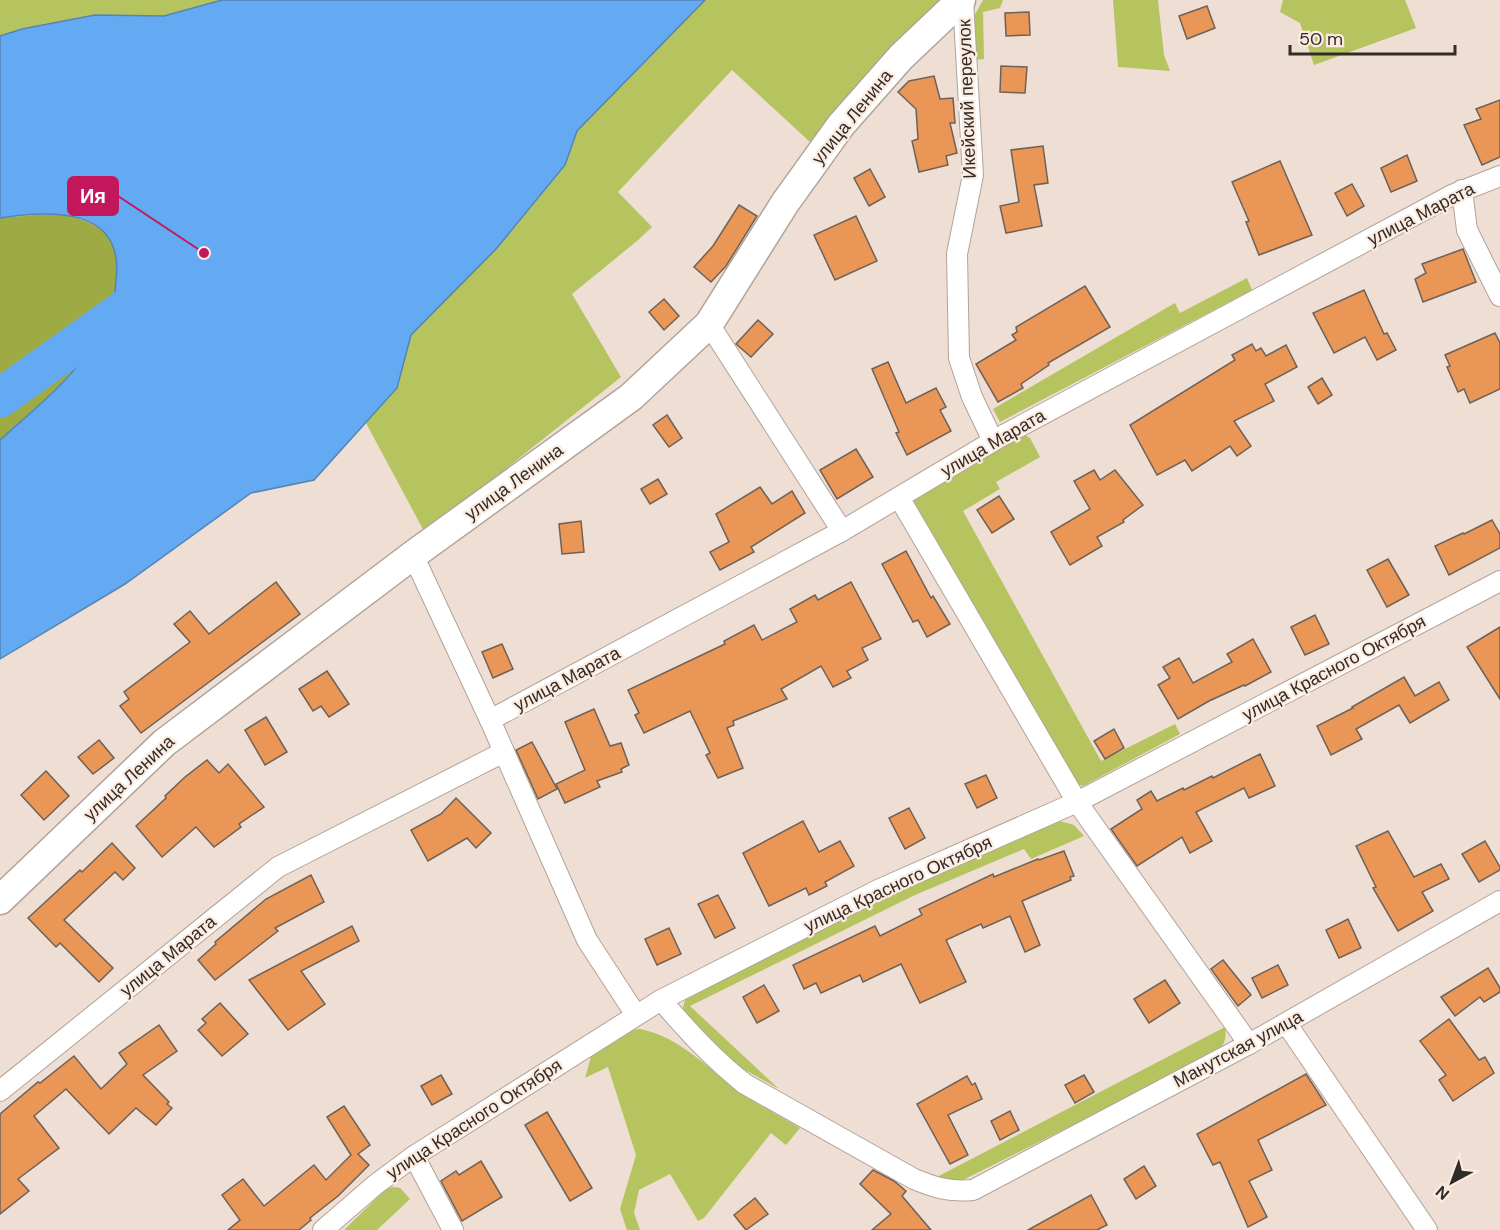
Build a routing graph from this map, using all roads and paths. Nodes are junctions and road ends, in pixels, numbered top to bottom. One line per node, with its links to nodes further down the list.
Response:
1 (962, 0): 5 (main road, улица Ленина); 6 (street, Икейский переулок)
2 (1500, 176): 3 (street, улица Марата)
3 (1462, 190): 4 (street); 6 (street, улица Марата)
4 (1500, 296)
5 (710, 324): 8 (street); 9 (main road, улица Ленина)
6 (993, 441): 7 (street, улица Марата)
7 (900, 498): 8 (street, улица Марата); 13 (street)
8 (842, 531): 11 (street, улица Марата)
9 (413, 555): 11 (street); 14 (main road, улица Ленина)
10 (1500, 581): 13 (street, улица Красного Октября)
11 (490, 720): 12 (street)
12 (504, 752): 17 (street); 20 (street, улица Марата)
13 (1077, 802): 16 (street, улица Красного Октября); 19 (street)
14 (0, 900)
15 (1500, 902): 18 (street, Манутская улица)
16 (660, 1000): 17 (street, улица Красного Октября); 19 (street, Манутская улица)
17 (636, 1015): 21 (street, улица Красного Октября)
18 (1286, 1023): 19 (street, Манутская улица); 24 (street)
19 (1249, 1044)
20 (0, 1091)
21 (414, 1156): 22 (street, улица Красного Октября); 23 (street)
22 (323, 1230)
23 (453, 1230)
24 (1427, 1230)

